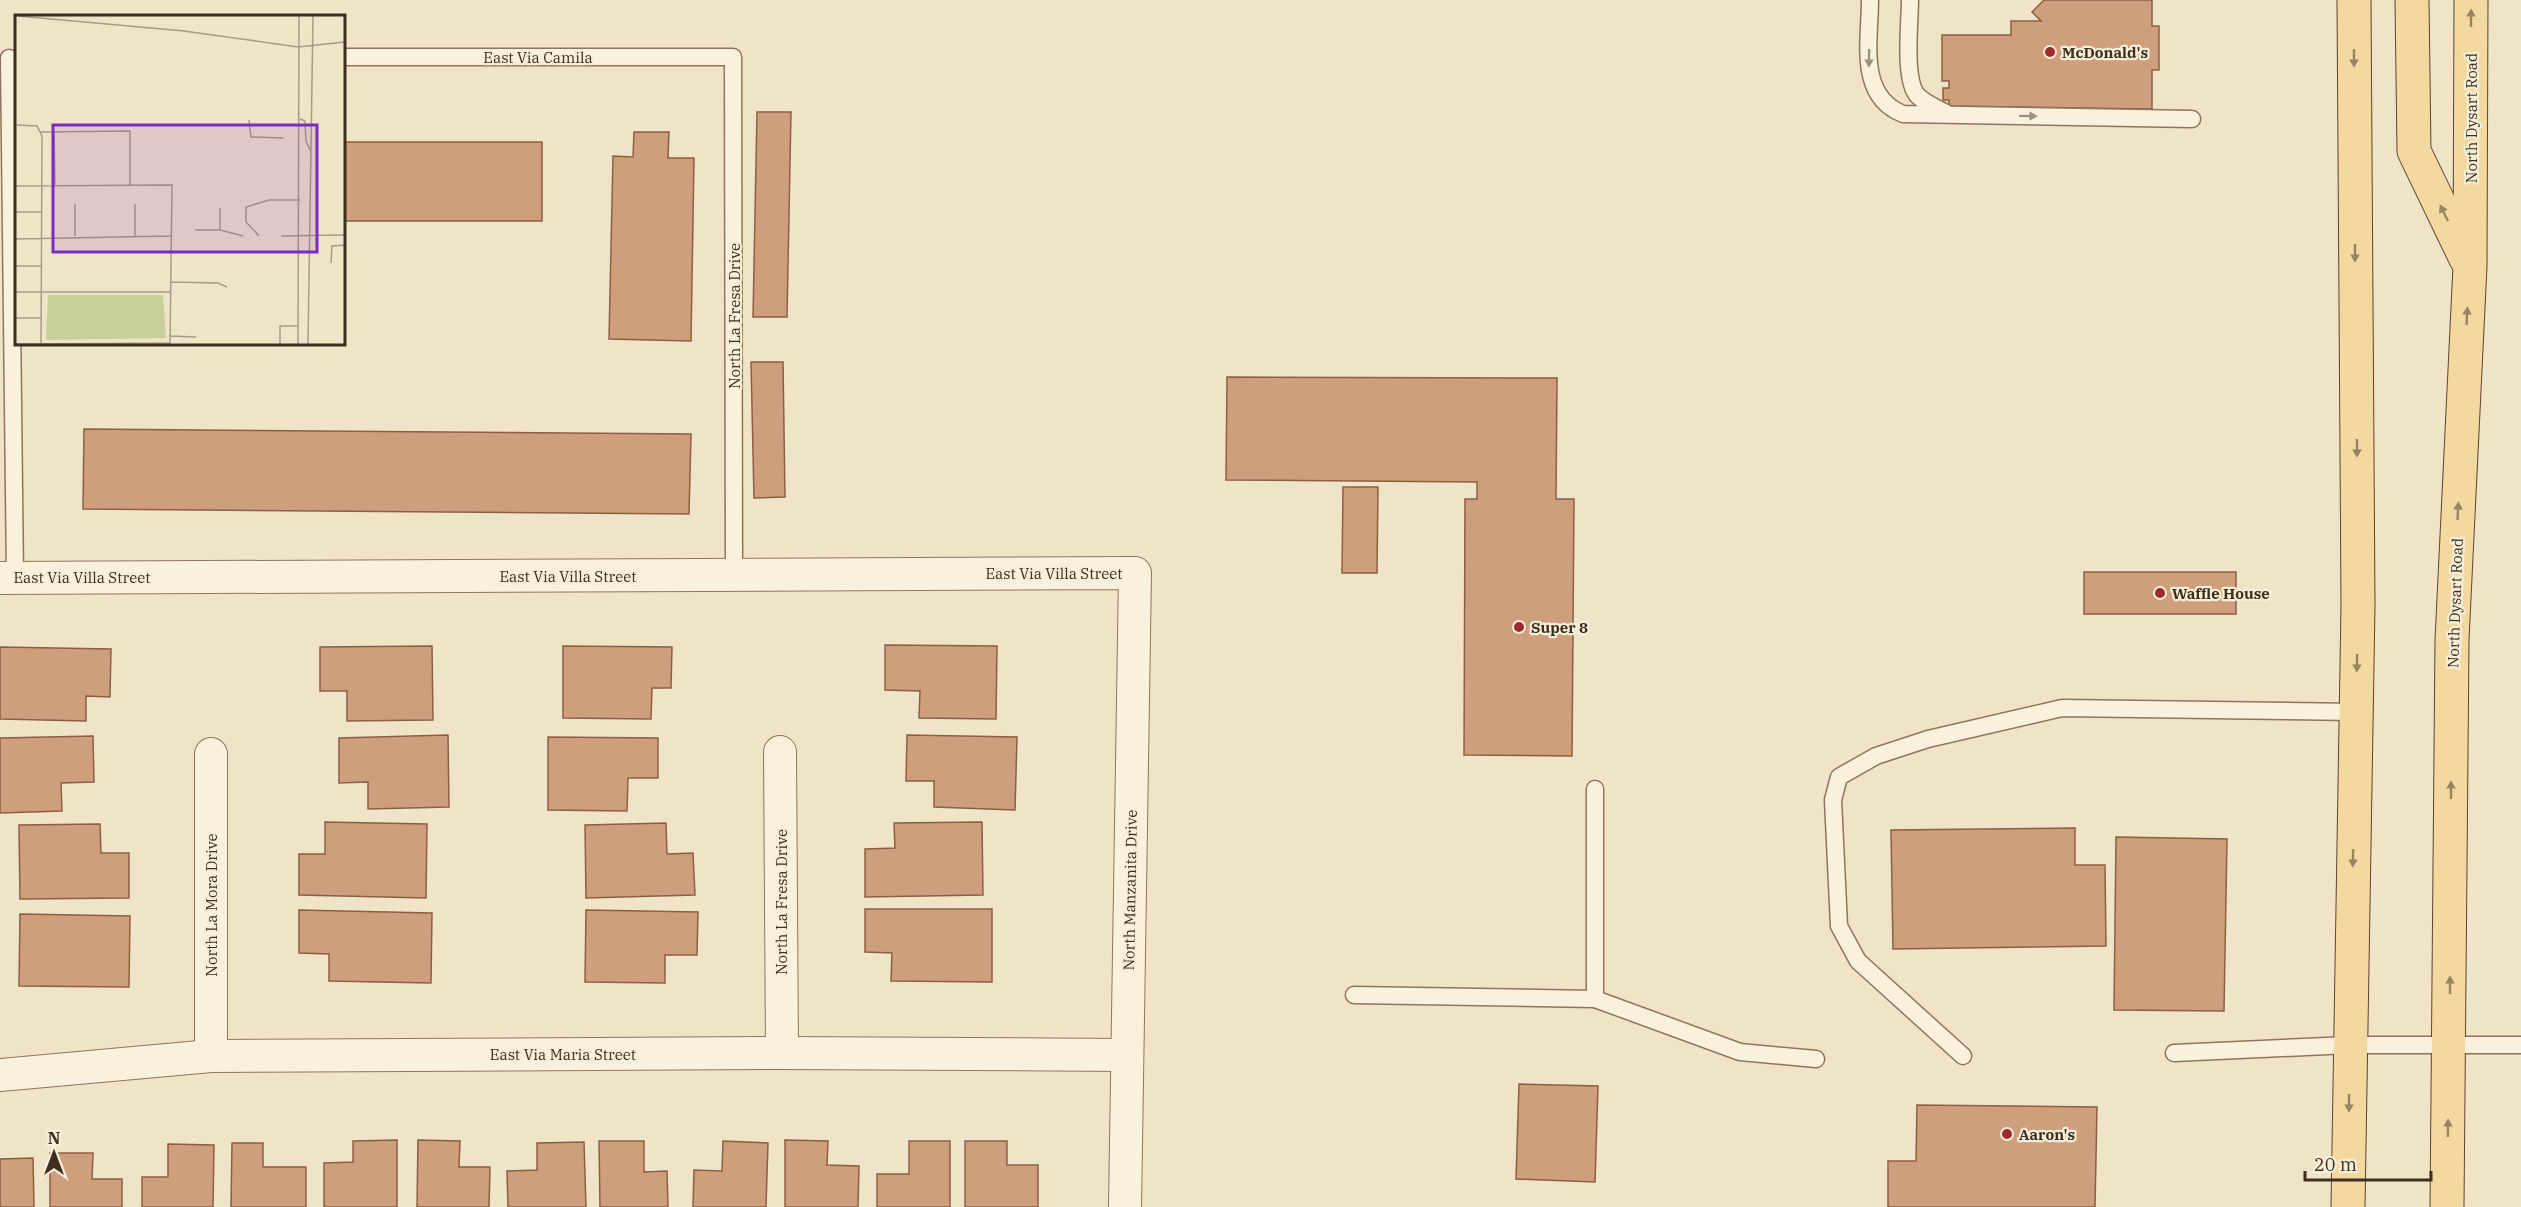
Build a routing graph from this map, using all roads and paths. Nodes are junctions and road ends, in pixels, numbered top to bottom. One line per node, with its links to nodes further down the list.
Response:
1 (1870, 0): 9 (lane, one-way to 9)
2 (1910, 0): 9 (lane)
3 (2354, 0): 15 (main road, one-way to 15)
4 (2412, 0): 11 (main road, one-way to 4)
5 (2471, 0): 11 (main road, North Dysart Road, one-way to 5)
6 (345, 57): 7 (lane, East Via Camila)
7 (733, 57): 13 (lane, North La Fresa Drive)
8 (8, 58): 14 (lane)
9 (1950, 114): 10 (lane, one-way to 10)
10 (2192, 118)
11 (2470, 266): 21 (main road, North Dysart Road, one-way to 11)
12 (1135, 573): 13 (street, East Via Villa Street); 26 (street, North Manzanita Drive)
13 (735, 575): 14 (street, East Via Villa Street)
14 (8, 578)
15 (2356, 712): 22 (main road, one-way to 22); 28 (lane)
16 (780, 752): 24 (street, North La Fresa Drive)
17 (212, 754): 27 (street, North La Mora Drive)
18 (1595, 789): 20 (lane)
19 (1354, 995): 20 (lane)
20 (1595, 999): 29 (lane)
21 (2449, 1044): 22 (lane); 23 (lane); 33 (main road, North Dysart Road, one-way to 21)
22 (2349, 1045): 25 (lane); 32 (main road, one-way to 32)
23 (2521, 1045)
24 (782, 1053): 26 (street, East Via Maria Street); 27 (street, East Via Maria Street)
25 (2174, 1053)
26 (1127, 1055): 31 (street, North Manzanita Drive)
27 (212, 1056): 30 (street, East Via Maria Street)
28 (1963, 1056)
29 (1816, 1059)
30 (0, 1075)
31 (1125, 1207)
32 (2348, 1207)
33 (2447, 1207)

